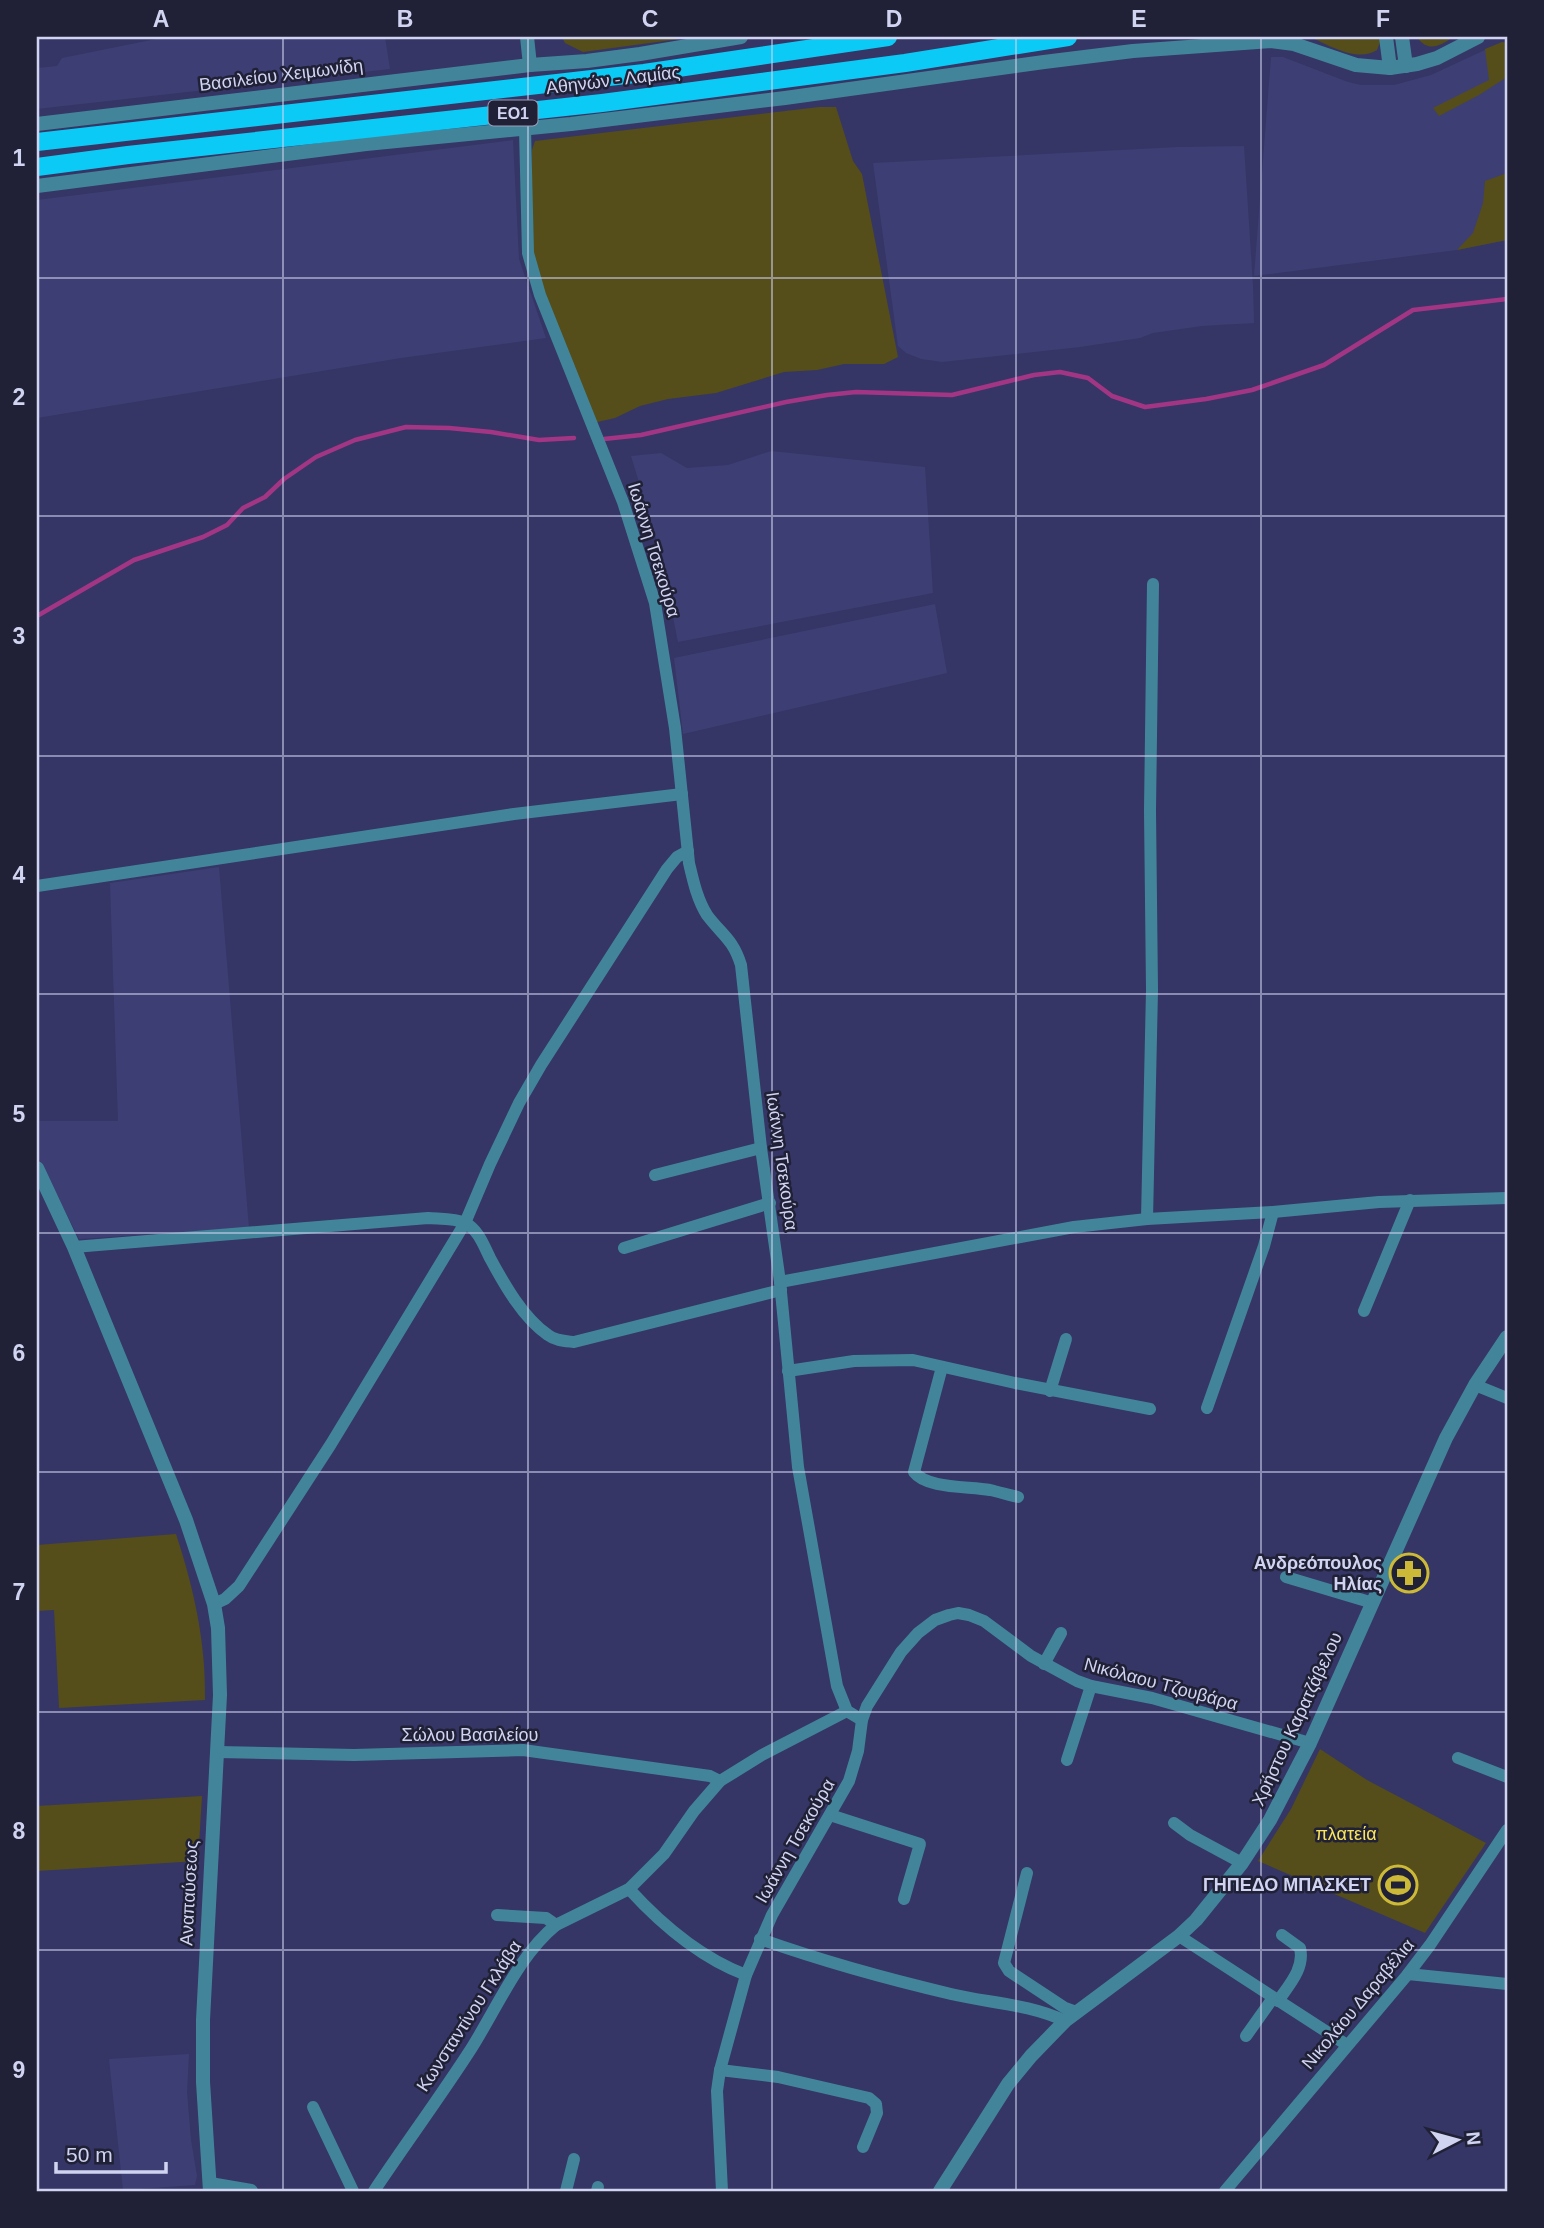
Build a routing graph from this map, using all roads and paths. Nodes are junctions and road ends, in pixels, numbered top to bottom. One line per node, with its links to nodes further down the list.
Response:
1 (527, 37): 8 (street)
2 (741, 37): 8 (street, Βασιλείου Χειμωνίδη)
3 (888, 37): 13 (main road, Αθηνών - Λαμίας / ΕΟ1)
4 (1068, 37): 14 (main road, Αθηνών - Λαμίας / ΕΟ1)
5 (1386, 37): 10 (street)
6 (1402, 37): 9 (street)
7 (1478, 37): 9 (street)
8 (530, 65): 11 (street, Βασιλείου Χειμωνίδη)
9 (1406, 66): 10 (street)
10 (1390, 68): 12 (street)
11 (37, 124)
12 (525, 129): 15 (street); 17 (street, Ιωάννη Τσεκούρα)
13 (37, 142)
14 (37, 167)
15 (37, 186)
16 (1153, 584): 27 (street)
17 (682, 794): 18 (street, Ιωάννη Τσεκούρα); 19 (street)
18 (688, 851): 20 (street, Ιωάννη Τσεκούρα); 28 (street)
19 (37, 886)
20 (761, 1148): 22 (street); 25 (street, Ιωάννη Τσεκούρα)
21 (37, 1168): 29 (street, Αναπαύσεως)
22 (655, 1175)
23 (1507, 1198): 24 (street)
24 (1410, 1200): 26 (street); 32 (street)
25 (770, 1203): 30 (street); 31 (street, Ιωάννη Τσεκούρα)
26 (1273, 1212): 27 (street); 40 (street)
27 (1147, 1219): 31 (street)
28 (465, 1223): 29 (street); 31 (street); 45 (street)
29 (74, 1247): 45 (street, Αναπαύσεως)
30 (624, 1248)
31 (780, 1286): 36 (street, Ιωάννη Τσεκούρα)
32 (1364, 1311)
33 (1507, 1337): 37 (street, Χρήστου Καρατζάβελου)
34 (1066, 1339): 38 (street)
35 (942, 1367): 36 (street); 38 (street); 42 (street)
36 (788, 1371): 49 (street, Ιωάννη Τσεκούρα)
37 (1475, 1385): 39 (street); 44 (street, Χρήστου Καρατζάβελου)
38 (1050, 1391): 41 (street)
39 (1507, 1398)
40 (1208, 1408)
41 (1150, 1409)
42 (1018, 1497)
43 (1286, 1577): 44 (street)
44 (1373, 1603): 51 (street, Χρήστου Καρατζάβελου)
45 (214, 1604): 52 (street, Αναπαύσεως)
46 (1061, 1633): 47 (street)
47 (1044, 1664): 48 (street, Νικόλαου Τζουβάρα); 50 (street, Νικόλαου Τζουβάρα)
48 (1091, 1686): 51 (street, Νικόλαου Τζουβάρα); 54 (street)
49 (846, 1711): 50 (street); 56 (street, Κωνσταντίνου Γκλάβα)
50 (862, 1720): 57 (street, Ιωάννη Τσεκούρα)
51 (1310, 1743): 60 (street, Χρήστου Καρατζάβελου)
52 (217, 1752): 56 (street, Σώλου Βασιλείου); 80 (street, Αναπαύσεως)
53 (1458, 1758): 55 (street)
54 (1068, 1760)
55 (1507, 1777)
56 (720, 1781): 62 (street, Κωνσταντίνου Γκλάβα)
57 (830, 1815): 63 (street); 68 (street, Ιωάννη Τσεκούρα)
58 (1174, 1823): 60 (street)
59 (1507, 1830): 69 (street, Νικολάου Δαραβέλια)
60 (1242, 1863): 67 (street, Χρήστου Καρατζάβελου)
61 (1027, 1872): 73 (street)
62 (629, 1889): 65 (street, Κωνσταντίνου Γκλάβα); 70 (street)
63 (904, 1899)
64 (497, 1915): 65 (street)
65 (556, 1925): 83 (street, Κωνσταντίνου Γκλάβα)
66 (1283, 1935): 72 (street)
67 (1179, 1936): 72 (street); 73 (street, Χρήστου Καρατζάβελου)
68 (760, 1939): 70 (street, Ιωάννη Τσεκούρα); 73 (street)
69 (1408, 1974): 71 (street); 75 (street, Νικολάου Δαραβέλια)
70 (746, 1975): 76 (street, Ιωάννη Τσεκούρα)
71 (1507, 1984)
72 (1276, 1999): 74 (street); 75 (street)
73 (1071, 2017): 86 (street, Χρήστου Καρατζάβελου)
74 (1246, 2036)
75 (1347, 2045): 87 (street, Νικολάου Δαραβέλια)
76 (720, 2070): 78 (street); 85 (street, Ιωάννη Τσεκούρα)
77 (313, 2107): 82 (street)
78 (863, 2147)
79 (575, 2159): 84 (street)
80 (210, 2188): 81 (street)
81 (251, 2191)
82 (353, 2191)
83 (374, 2191)
84 (566, 2191)
85 (722, 2191)
86 (940, 2191)
87 (1225, 2191)

